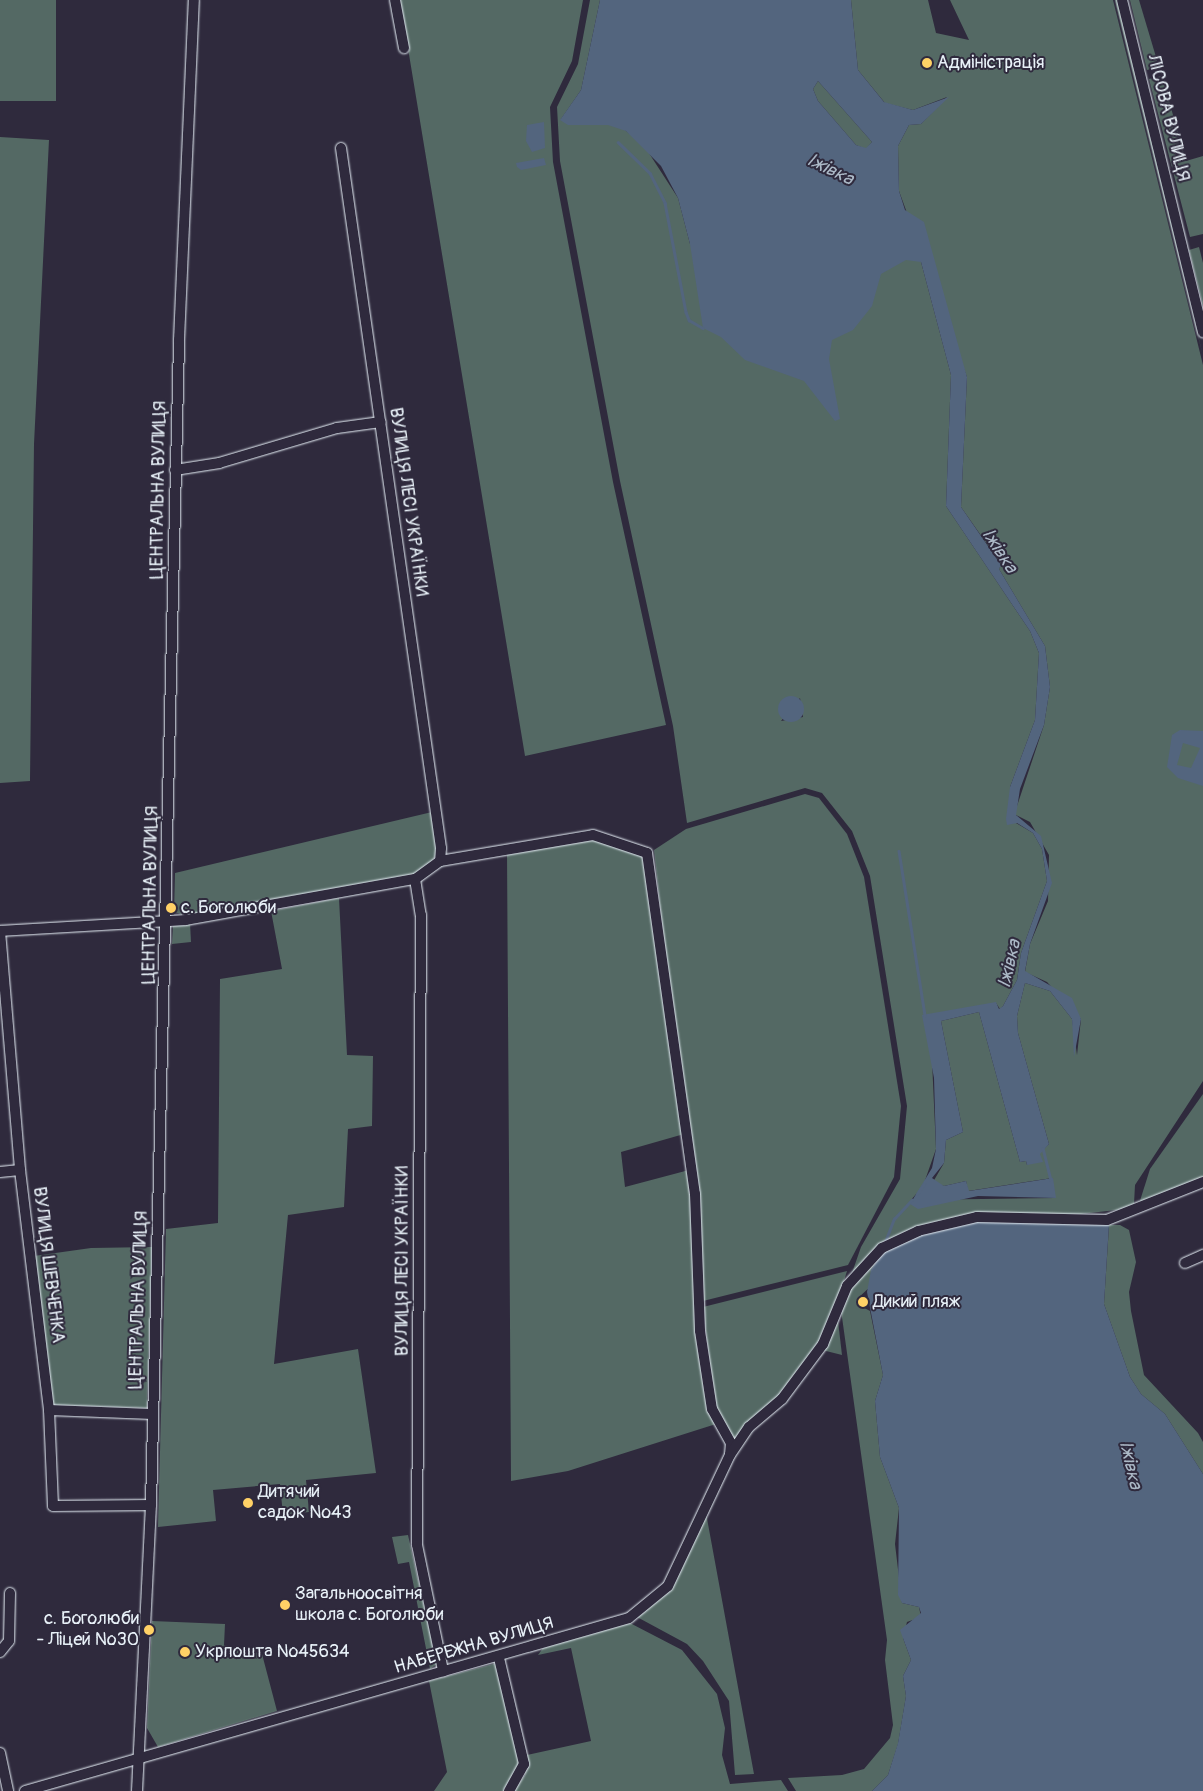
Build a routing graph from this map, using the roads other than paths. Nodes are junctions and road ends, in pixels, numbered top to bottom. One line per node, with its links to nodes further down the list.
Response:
1 (194, 0): 8 (street, ЦЕНТРАЛЬНА ВУЛИЦЯ)
2 (395, 0): 4 (street)
3 (1122, 0): 6 (street, ЛІСОВА ВУЛИЦЯ)
4 (404, 48)
5 (341, 148): 7 (street, ВУЛИЦЯ ЛЕСІ УКРАЇНКИ)
6 (1203, 332)
7 (381, 422): 8 (street); 9 (street, ВУЛИЦЯ ЛЕСІ УКРАЇНКИ)
8 (175, 470): 11 (street, ЦЕНТРАЛЬНА ВУЛИЦЯ)
9 (440, 861): 10 (street); 20 (street)
10 (416, 879): 11 (street); 25 (street, ВУЛИЦЯ ЛЕСІ УКРАЇНКИ)
11 (167, 920): 12 (street); 19 (street, ЦЕНТРАЛЬНА ВУЛИЦЯ)
12 (0, 931): 13 (street, ВУЛИЦЯ ШЕВЧЕНКА)
13 (20, 1170): 14 (street); 18 (street, ВУЛИЦЯ ШЕВЧЕНКА)
14 (0, 1172)
15 (1203, 1182): 20 (street, НАБЕРЕЖНА ВУЛИЦЯ)
16 (1203, 1255): 17 (street)
17 (1185, 1263)
18 (50, 1410): 19 (street); 21 (street, ВУЛИЦЯ ШЕВЧЕНКА)
19 (152, 1414): 21 (street, ЦЕНТРАЛЬНА ВУЛИЦЯ)
20 (730, 1455): 24 (street, НАБЕРЕЖНА ВУЛИЦЯ)
21 (151, 1505): 27 (street, ЦЕНТРАЛЬНА ВУЛИЦЯ)
22 (10, 1594): 23 (street)
23 (0, 1652)
24 (499, 1658): 25 (street, НАБЕРЕЖНА ВУЛИЦЯ); 31 (street)
25 (444, 1671): 27 (street, НАБЕРЕЖНА ВУЛИЦЯ)
26 (0, 1753): 28 (street)
27 (138, 1757): 29 (street); 30 (street, ЦЕНТРАЛЬНА ВУЛИЦЯ)
28 (8, 1791)
29 (25, 1791)
30 (137, 1791)
31 (509, 1791)

